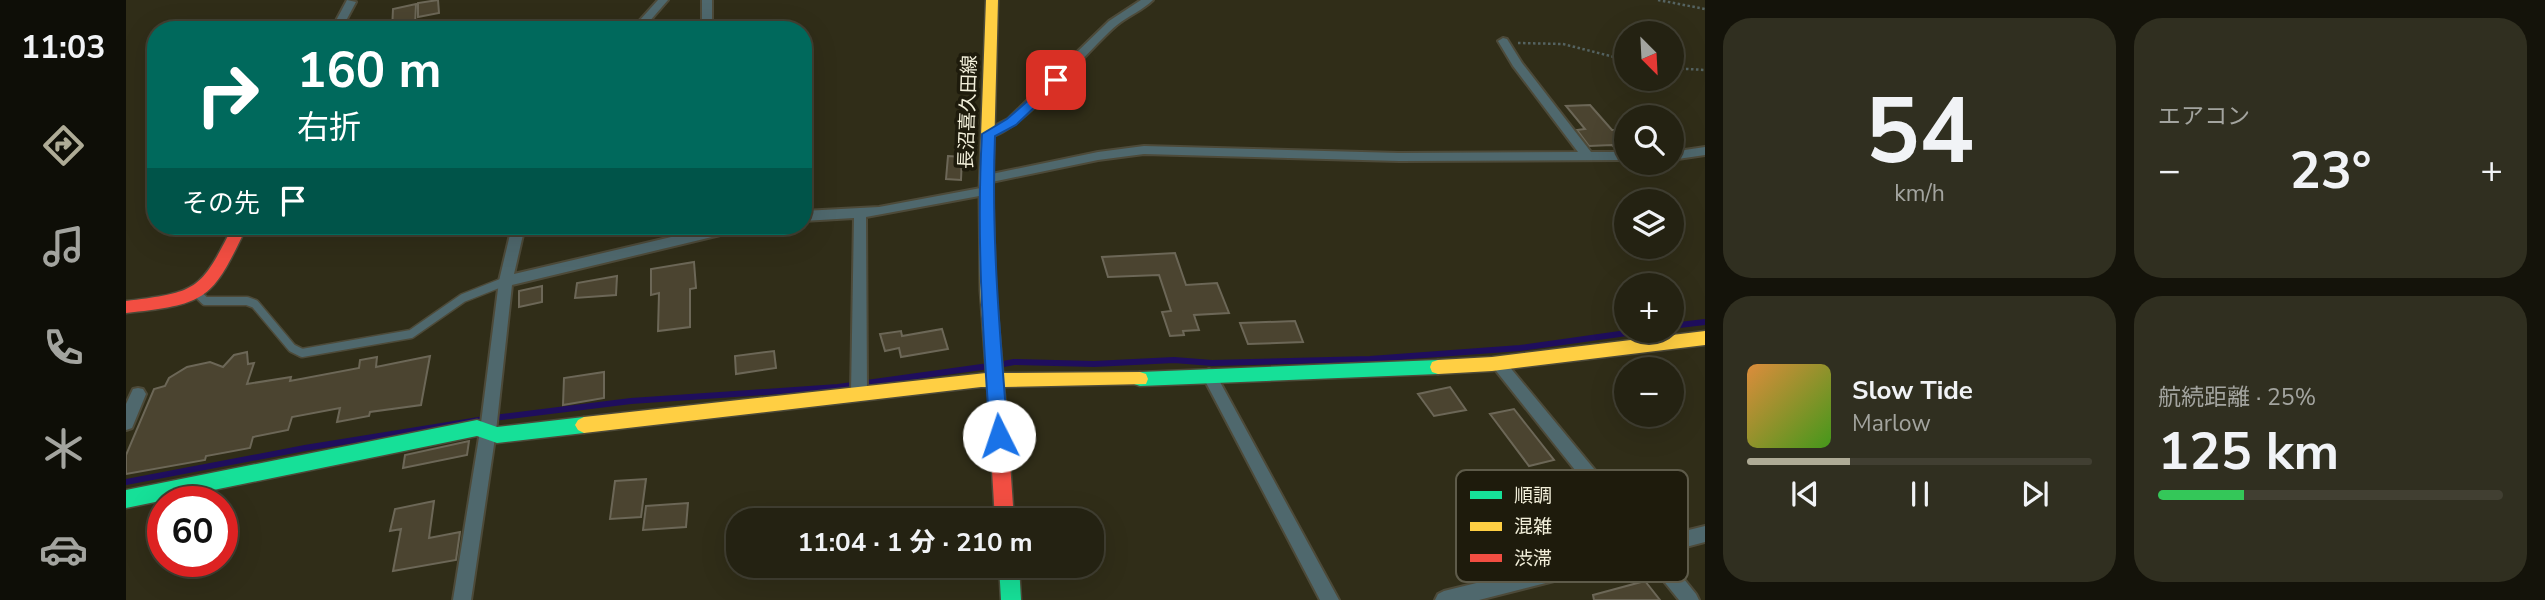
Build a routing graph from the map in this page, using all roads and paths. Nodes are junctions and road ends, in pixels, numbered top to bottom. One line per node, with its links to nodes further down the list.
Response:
1 (663, 0): 9 (street)
2 (706, 0): 10 (street)
3 (992, 0): 15 (street, 長沼喜久田線)
4 (1148, 0): 15 (street)
5 (1658, 0): 7 (path)
6 (351, 2): 8 (street)
7 (1705, 9)
8 (341, 21)
9 (644, 21)
10 (707, 21)
11 (1503, 41): 12 (path); 19 (street)
12 (1614, 57)
13 (1684, 69): 14 (path)
14 (1705, 71)
15 (989, 134): 20 (street, 長沼喜久田線)
16 (1705, 151): 17 (street)
17 (1684, 154)
18 (1614, 156): 19 (street)
19 (1588, 157): 20 (street)
20 (986, 185): 21 (street); 32 (street, 長沼喜久田線)
21 (860, 213): 22 (street); 33 (street)
22 (812, 216)
23 (235, 235): 27 (street)
24 (516, 235): 26 (street)
25 (699, 235): 26 (street)
26 (506, 281): 27 (lane); 36 (street)
27 (197, 293): 28 (street)
28 (126, 307)
29 (1705, 338): 30 (street)
30 (1498, 363): 31 (street); 37 (street)
31 (1209, 375): 32 (street); 47 (street)
32 (995, 380): 33 (street); 39 (street, 長沼喜久田線)
33 (859, 393): 36 (street)
34 (138, 394): 35 (street)
35 (126, 423)
36 (488, 431): 38 (street); 45 (street)
37 (1585, 470)
38 (126, 499)
39 (1004, 508)
40 (1705, 534): 41 (street)
41 (1688, 539)
42 (1010, 578): 46 (street)
43 (1516, 582): 48 (street)
44 (1676, 582): 49 (street)
45 (462, 600)
46 (1011, 600)
47 (1329, 600)
48 (1444, 600)
49 (1690, 600)

